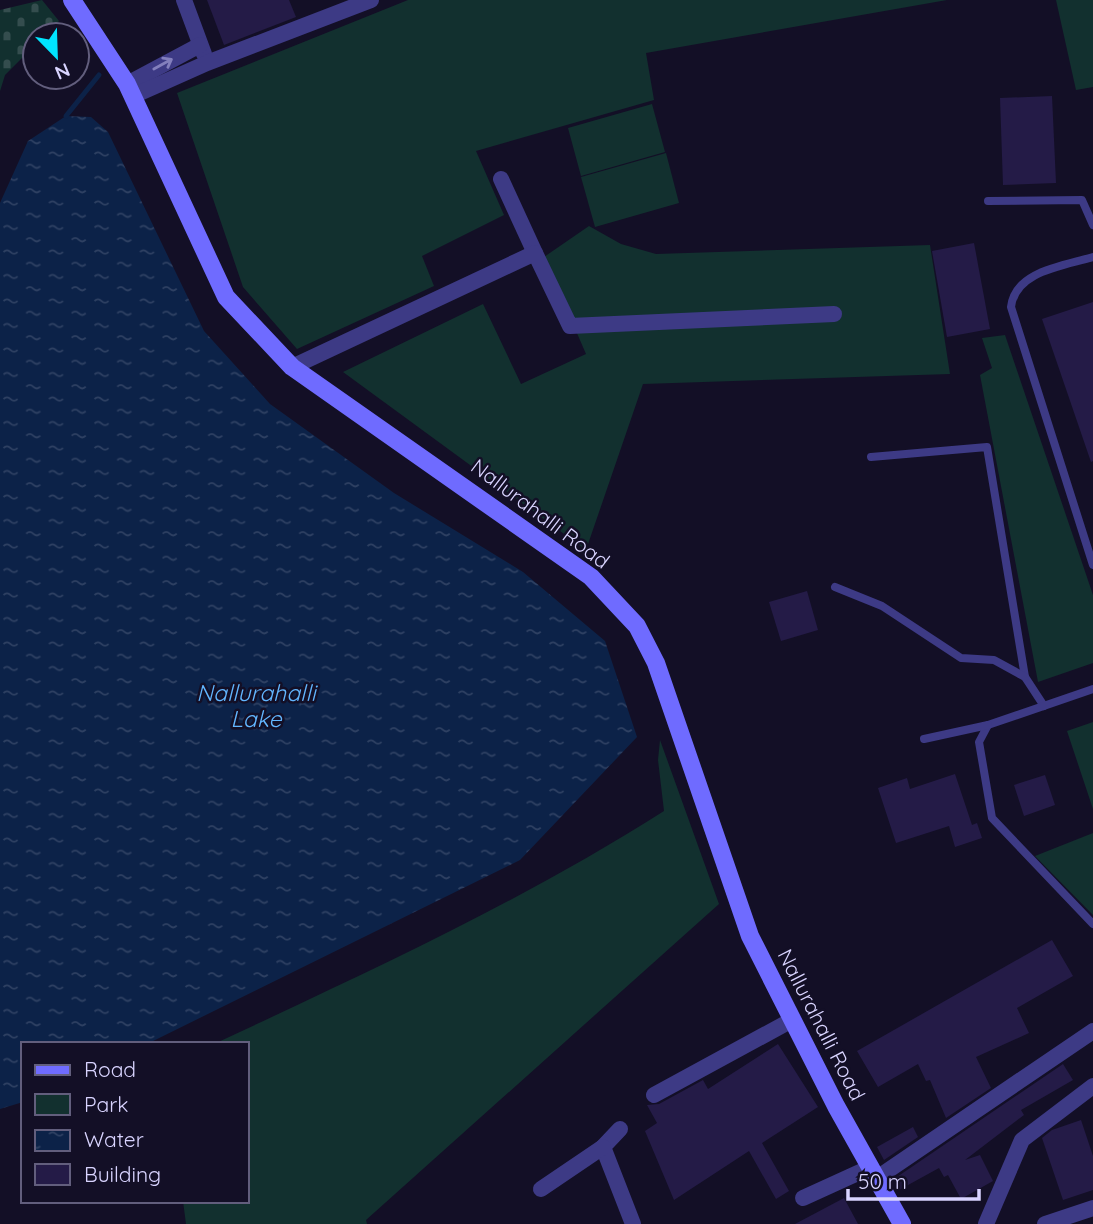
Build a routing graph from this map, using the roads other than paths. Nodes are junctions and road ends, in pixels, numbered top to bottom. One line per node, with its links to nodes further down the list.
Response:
1 (184, 0): 4 (street)
2 (371, 0): 5 (street)
3 (77, 3): 6 (street, Nallurahalli Road)
4 (200, 45): 5 (street); 6 (street, one-way to 4)
5 (207, 63): 6 (street)
6 (130, 90): 13 (street, Nallurahalli Road)
7 (501, 179): 10 (street)
8 (988, 201): 9 (lane)
9 (1093, 225)
10 (535, 253): 12 (street); 13 (street)
11 (1093, 257): 15 (lane)
12 (834, 314)
13 (292, 367): 23 (street, Nallurahalli Road)
14 (871, 457): 17 (lane)
15 (1093, 565)
16 (835, 587): 17 (lane)
17 (1025, 677): 19 (lane)
18 (1093, 689): 19 (lane)
19 (1044, 706): 20 (lane)
20 (988, 726): 21 (lane); 22 (lane)
21 (924, 739)
22 (1093, 924)
23 (792, 1020): 26 (street); 29 (street, Nallurahalli Road)
24 (1093, 1031): 29 (street)
25 (1093, 1086): 35 (street)
26 (654, 1095)
27 (620, 1129): 28 (street)
28 (603, 1147): 30 (street); 33 (street)
29 (874, 1172): 31 (street); 34 (street, Nallurahalli Road)
30 (541, 1189)
31 (803, 1198)
32 (1093, 1208): 36 (street)
33 (633, 1224)
34 (902, 1224)
35 (986, 1224)
36 (1045, 1224)

